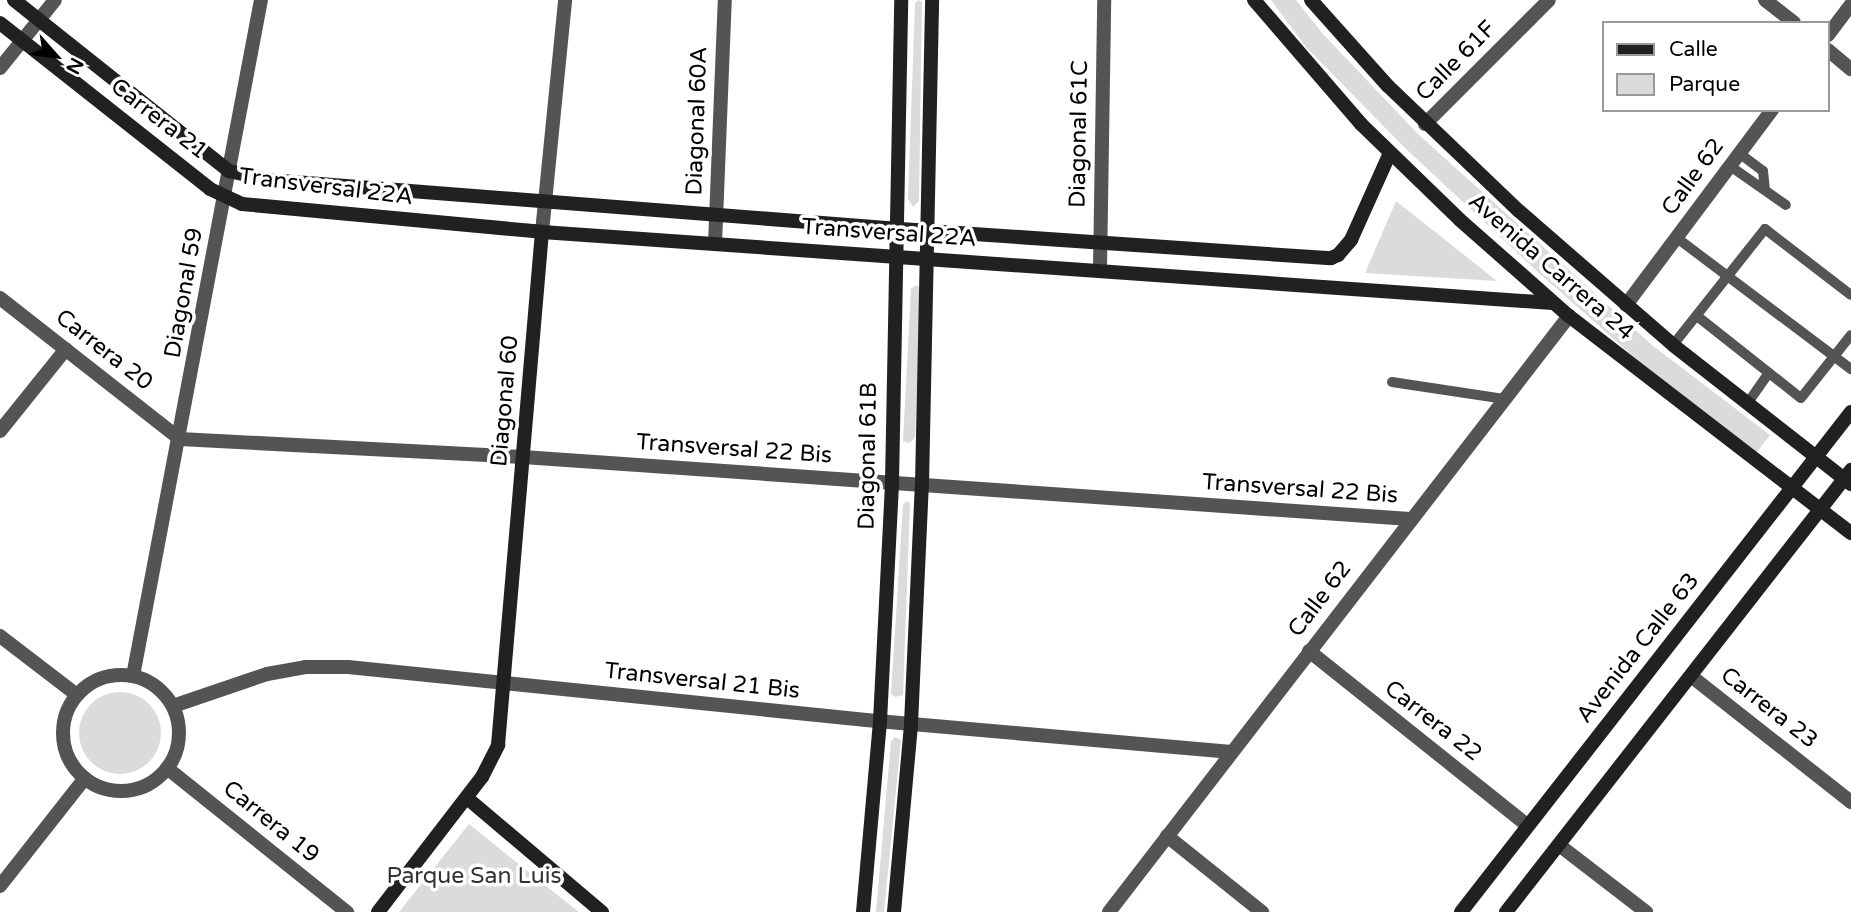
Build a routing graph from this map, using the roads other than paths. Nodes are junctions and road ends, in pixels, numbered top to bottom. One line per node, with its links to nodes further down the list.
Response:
1 (13, 0): 14 (street, Carrera 21)
2 (55, 0): 14 (street)
3 (261, 0): 27 (street, Diagonal 59)
4 (565, 0): 30 (street, Diagonal 60)
5 (725, 0): 32 (street, Diagonal 60A)
6 (901, 0): 33 (street, Diagonal 61B)
7 (932, 0): 34 (street)
8 (1104, 0): 37 (street, Diagonal 61C)
9 (1254, 0): 24 (street, Avenida Carrera 24)
10 (1311, 0): 23 (street, Avenida Carrera 24)
11 (1549, 0): 23 (street, Calle 61F)
12 (1765, 0): 15 (street)
13 (1851, 5): 17 (street)
14 (39, 20): 18 (street); 27 (street, Carrera 21)
15 (1791, 21)
16 (0, 23): 18 (street, Carrera 21)
17 (1830, 32)
18 (22, 41): 20 (street); 29 (street, Carrera 21)
19 (1830, 52): 21 (street)
20 (0, 68)
21 (1851, 69)
22 (1771, 112): 25 (street, Calle 62)
23 (1425, 124): 46 (street, Avenida Carrera 24)
24 (1390, 153): 37 (street, Transversal 22A); 45 (street, Avenida Carrera 24)
25 (1740, 153): 26 (street, Calle 62); 28 (lane)
26 (1730, 166): 28 (lane); 36 (street, Calle 62)
27 (229, 171): 29 (street, Diagonal 59); 30 (street, Transversal 22A)
28 (1765, 188): 31 (lane)
29 (224, 198): 35 (street, Transversal 22A); 60 (street, Diagonal 59)
30 (545, 199): 32 (street, Transversal 22A); 35 (street, Diagonal 60)
31 (1786, 205)
32 (716, 214): 33 (street, Transversal 22A); 38 (street, Diagonal 60A)
33 (894, 229): 34 (street, Transversal 22A); 39 (street, Diagonal 61B)
34 (928, 231): 37 (street, Transversal 22A); 40 (street)
35 (542, 232): 38 (street, Transversal 22A); 61 (street, Diagonal 60)
36 (1677, 238): 42 (lane); 46 (street, Calle 62)
37 (1100, 241): 41 (street, Diagonal 61C)
38 (715, 244): 39 (street, Transversal 22A)
39 (894, 256): 40 (street, Transversal 22A); 64 (street, Diagonal 61B)
40 (928, 259): 41 (street, Transversal 22A); 65 (street)
41 (1100, 269): 45 (street, Transversal 22A)
42 (1728, 277): 43 (lane); 48 (lane); 52 (lane)
43 (1851, 295)
44 (0, 298): 51 (street, Carrera 20)
45 (1553, 303): 47 (street, Avenida Carrera 24)
46 (1626, 305): 50 (street, Avenida Carrera 24)
47 (1569, 316): 56 (street, Calle 62); 66 (street, Avenida Carrera 24)
48 (1697, 316): 50 (lane); 54 (lane)
49 (1851, 335): 52 (lane)
50 (1673, 345): 57 (street, Avenida Carrera 24)
51 (66, 349): 59 (street); 60 (street, Carrera 20)
52 (1834, 356): 53 (lane); 54 (lane)
53 (1851, 369)
54 (1769, 373): 57 (lane)
55 (1392, 382): 56 (lane)
56 (1504, 399): 68 (street, Calle 62)
57 (1747, 404): 62 (street, Avenida Carrera 24)
58 (1851, 412): 62 (street, Avenida Calle 63)
59 (0, 432)
60 (180, 439): 61 (street, Transversal 22 Bis); 72 (street, Diagonal 59)
61 (523, 457): 64 (street, Transversal 22 Bis); 74 (street, Diagonal 60)
62 (1815, 457): 63 (street, Avenida Carrera 24); 66 (street, Avenida Calle 63)
63 (1849, 478): 67 (street)
64 (892, 482): 65 (street, Transversal 22 Bis); 77 (street, Diagonal 61B)
65 (922, 484): 68 (street, Transversal 22 Bis); 78 (street)
66 (1792, 487): 67 (street, Avenida Carrera 24); 84 (street, Avenida Calle 63)
67 (1820, 509): 69 (street, Avenida Carrera 24); 73 (street)
68 (1410, 519): 71 (street, Calle 62)
69 (1851, 533)
70 (0, 636): 75 (street)
71 (1309, 651): 79 (street, Calle 62); 84 (street, Carrera 22)
72 (133, 676): 75 (street); 76 (street)
73 (1691, 676): 83 (street, Carrera 23); 86 (street)
74 (504, 684): 76 (street, Transversal 21 Bis); 77 (street, Transversal 21 Bis); 82 (street, Diagonal 60)
75 (77, 695): 81 (street)
76 (173, 706): 80 (street)
77 (880, 721): 78 (street, Transversal 21 Bis); 91 (street, Diagonal 61B)
78 (911, 724): 79 (street, Transversal 21 Bis); 92 (street)
79 (1232, 752): 85 (street, Calle 62)
80 (167, 768): 81 (street); 88 (street, Carrera 19)
81 (85, 778): 87 (street)
82 (467, 798): 89 (street, Diagonal 60); 90 (street)
83 (1851, 802)
84 (1528, 826): 95 (street, Avenida Calle 63)
85 (1167, 836): 93 (street, Calle 62); 94 (street)
86 (1559, 845): 96 (street); 97 (street)
87 (0, 886)
88 (347, 912)
89 (378, 912)
90 (602, 912)
91 (863, 912)
92 (894, 912)
93 (1109, 912)
94 (1262, 912)
95 (1461, 912)
96 (1506, 912)
97 (1646, 912)

